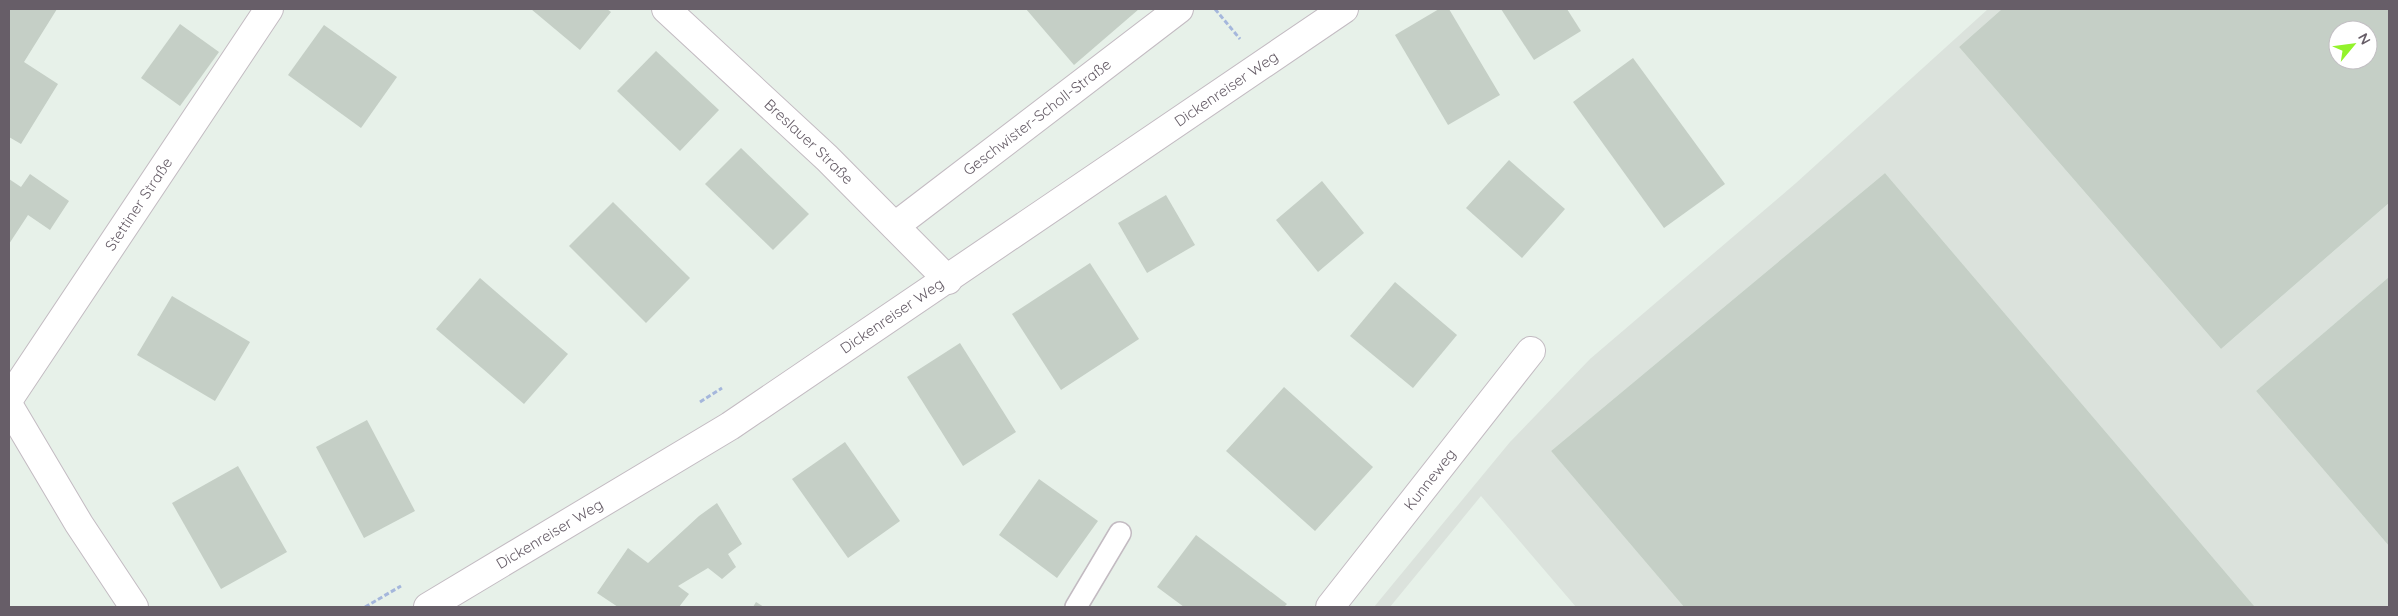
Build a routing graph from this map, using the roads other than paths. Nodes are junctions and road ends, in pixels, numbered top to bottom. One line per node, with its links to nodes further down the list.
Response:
1 (269, 9): 8 (street, Stettiner Straße)
2 (666, 9): 5 (street, Breslauer Straße)
3 (1179, 9): 5 (street, Geschwister-Scholl-Straße)
4 (1344, 9): 6 (street, Dickenreiser Weg)
5 (895, 226): 6 (street, Breslauer Straße)
6 (948, 280): 12 (street, Dickenreiser Weg)
7 (1531, 351): 14 (street, Kunneweg)
8 (9, 399)
9 (9, 406): 11 (street)
10 (1120, 533): 13 (lane)
11 (134, 607)
12 (428, 607)
13 (1076, 607)
14 (1330, 607)

